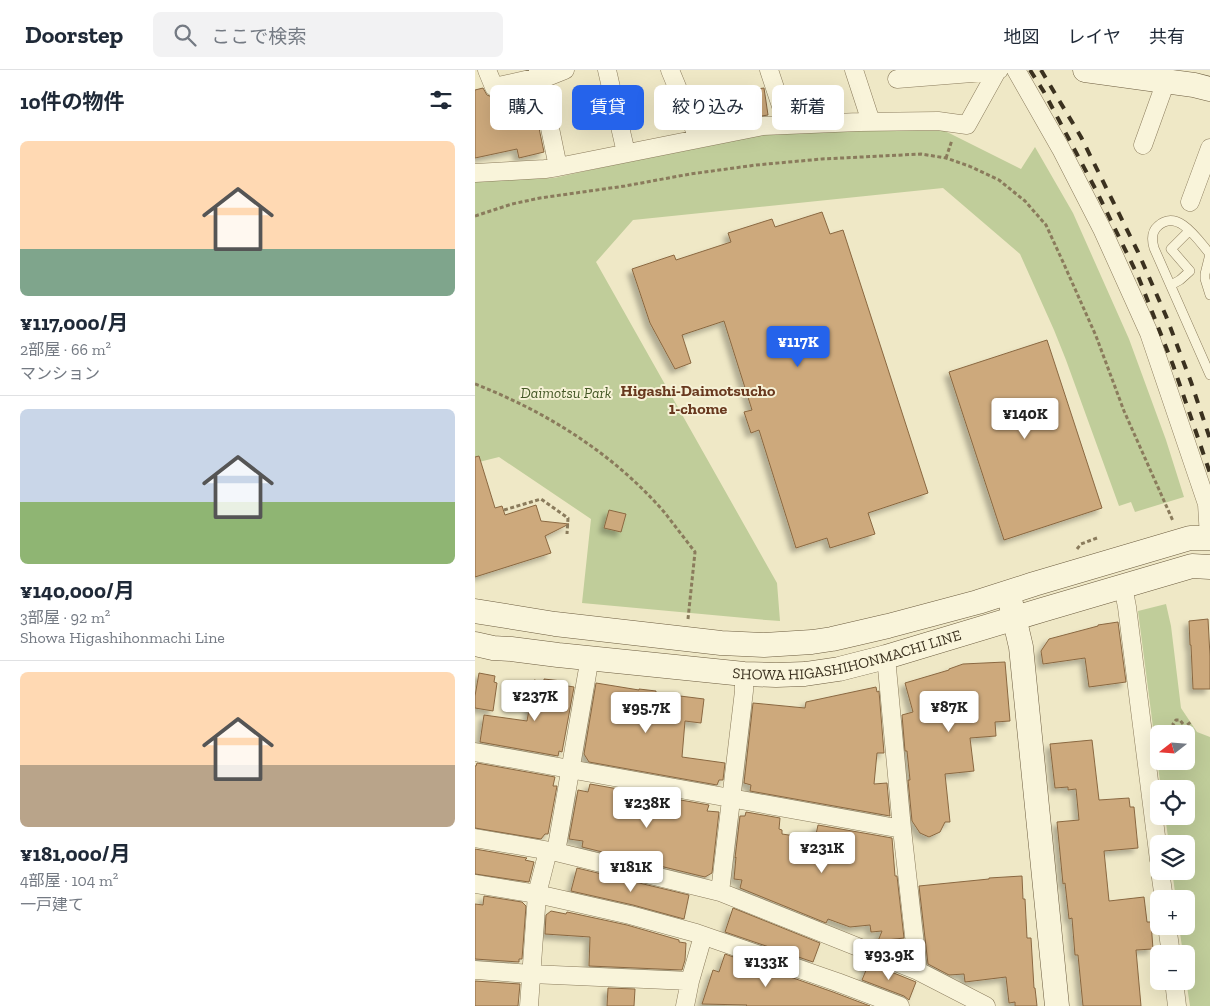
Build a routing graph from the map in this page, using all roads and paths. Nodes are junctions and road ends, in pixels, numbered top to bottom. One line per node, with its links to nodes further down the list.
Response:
1 (487, 70): 11 (street)
2 (565, 70): 11 (street)
3 (607, 70): 22 (street)
4 (670, 70): 19 (street)
5 (769, 70): 14 (street)
6 (853, 70): 16 (street)
7 (998, 70): 12 (street); 16 (street)
8 (1016, 70): 38 (street)
9 (1085, 70): 10 (main road)
10 (1109, 72): 13 (main road)
11 (539, 75): 23 (street)
12 (897, 79)
13 (1166, 80): 15 (main road); 20 (street)
14 (774, 85)
15 (1210, 90)
16 (871, 122): 17 (street)
17 (844, 123)
18 (772, 125): 19 (street)
19 (698, 138): 22 (street)
20 (1143, 145)
21 (1210, 148): 25 (street)
22 (626, 153): 23 (street)
23 (558, 167): 24 (street)
24 (475, 173)
25 (1189, 202)
26 (475, 216): 35 (path)
27 (1189, 231): 28 (lane); 29 (lane); 29 (lane)
28 (1210, 254): 30 (lane)
29 (1171, 285): 31 (lane)
30 (1210, 295)
31 (1207, 360): 32 (lane)
32 (1210, 375)
33 (475, 384): 45 (path)
34 (504, 510): 36 (path)
35 (1175, 526)
36 (567, 534)
37 (1097, 538): 39 (path)
38 (1210, 538): 42 (main road, SHOWA HIGASHIHONMACHI LINE)
39 (1073, 553)
40 (1210, 567): 41 (main road, SHOWA HIGASHIHONMACHI LINE)
41 (1123, 586): 44 (main road, SHOWA HIGASHIHONMACHI LINE); 56 (street)
42 (1008, 592): 43 (main road, SHOWA HIGASHIHONMACHI LINE); 44 (main road)
43 (475, 611)
44 (1015, 618): 48 (main road, SHOWA HIGASHIHONMACHI LINE); 72 (main road)
45 (688, 620)
46 (475, 644): 47 (main road, SHOWA HIGASHIHONMACHI LINE)
47 (590, 657): 49 (main road, SHOWA HIGASHIHONMACHI LINE); 53 (street)
48 (886, 657): 49 (main road, SHOWA HIGASHIHONMACHI LINE); 55 (street)
49 (744, 674): 54 (street)
50 (1191, 721): 51 (path)
51 (1183, 724)
52 (475, 752): 53 (street)
53 (571, 769): 54 (street); 58 (street)
54 (731, 799): 55 (street); 60 (street)
55 (902, 829): 64 (street)
56 (1156, 835)
57 (475, 838): 58 (street)
58 (553, 851): 60 (street); 61 (street)
59 (475, 884): 61 (street)
60 (720, 892): 64 (street)
61 (537, 894): 62 (street); 65 (street)
62 (703, 936): 66 (street); 70 (street)
63 (475, 970): 65 (street)
64 (918, 971): 71 (street)
65 (531, 974): 66 (street); 68 (street)
66 (690, 981): 69 (street)
67 (1175, 990): 73 (street)
68 (529, 1006)
69 (685, 1006)
70 (900, 1006)
71 (986, 1006)
72 (1057, 1006)
73 (1177, 1006)

